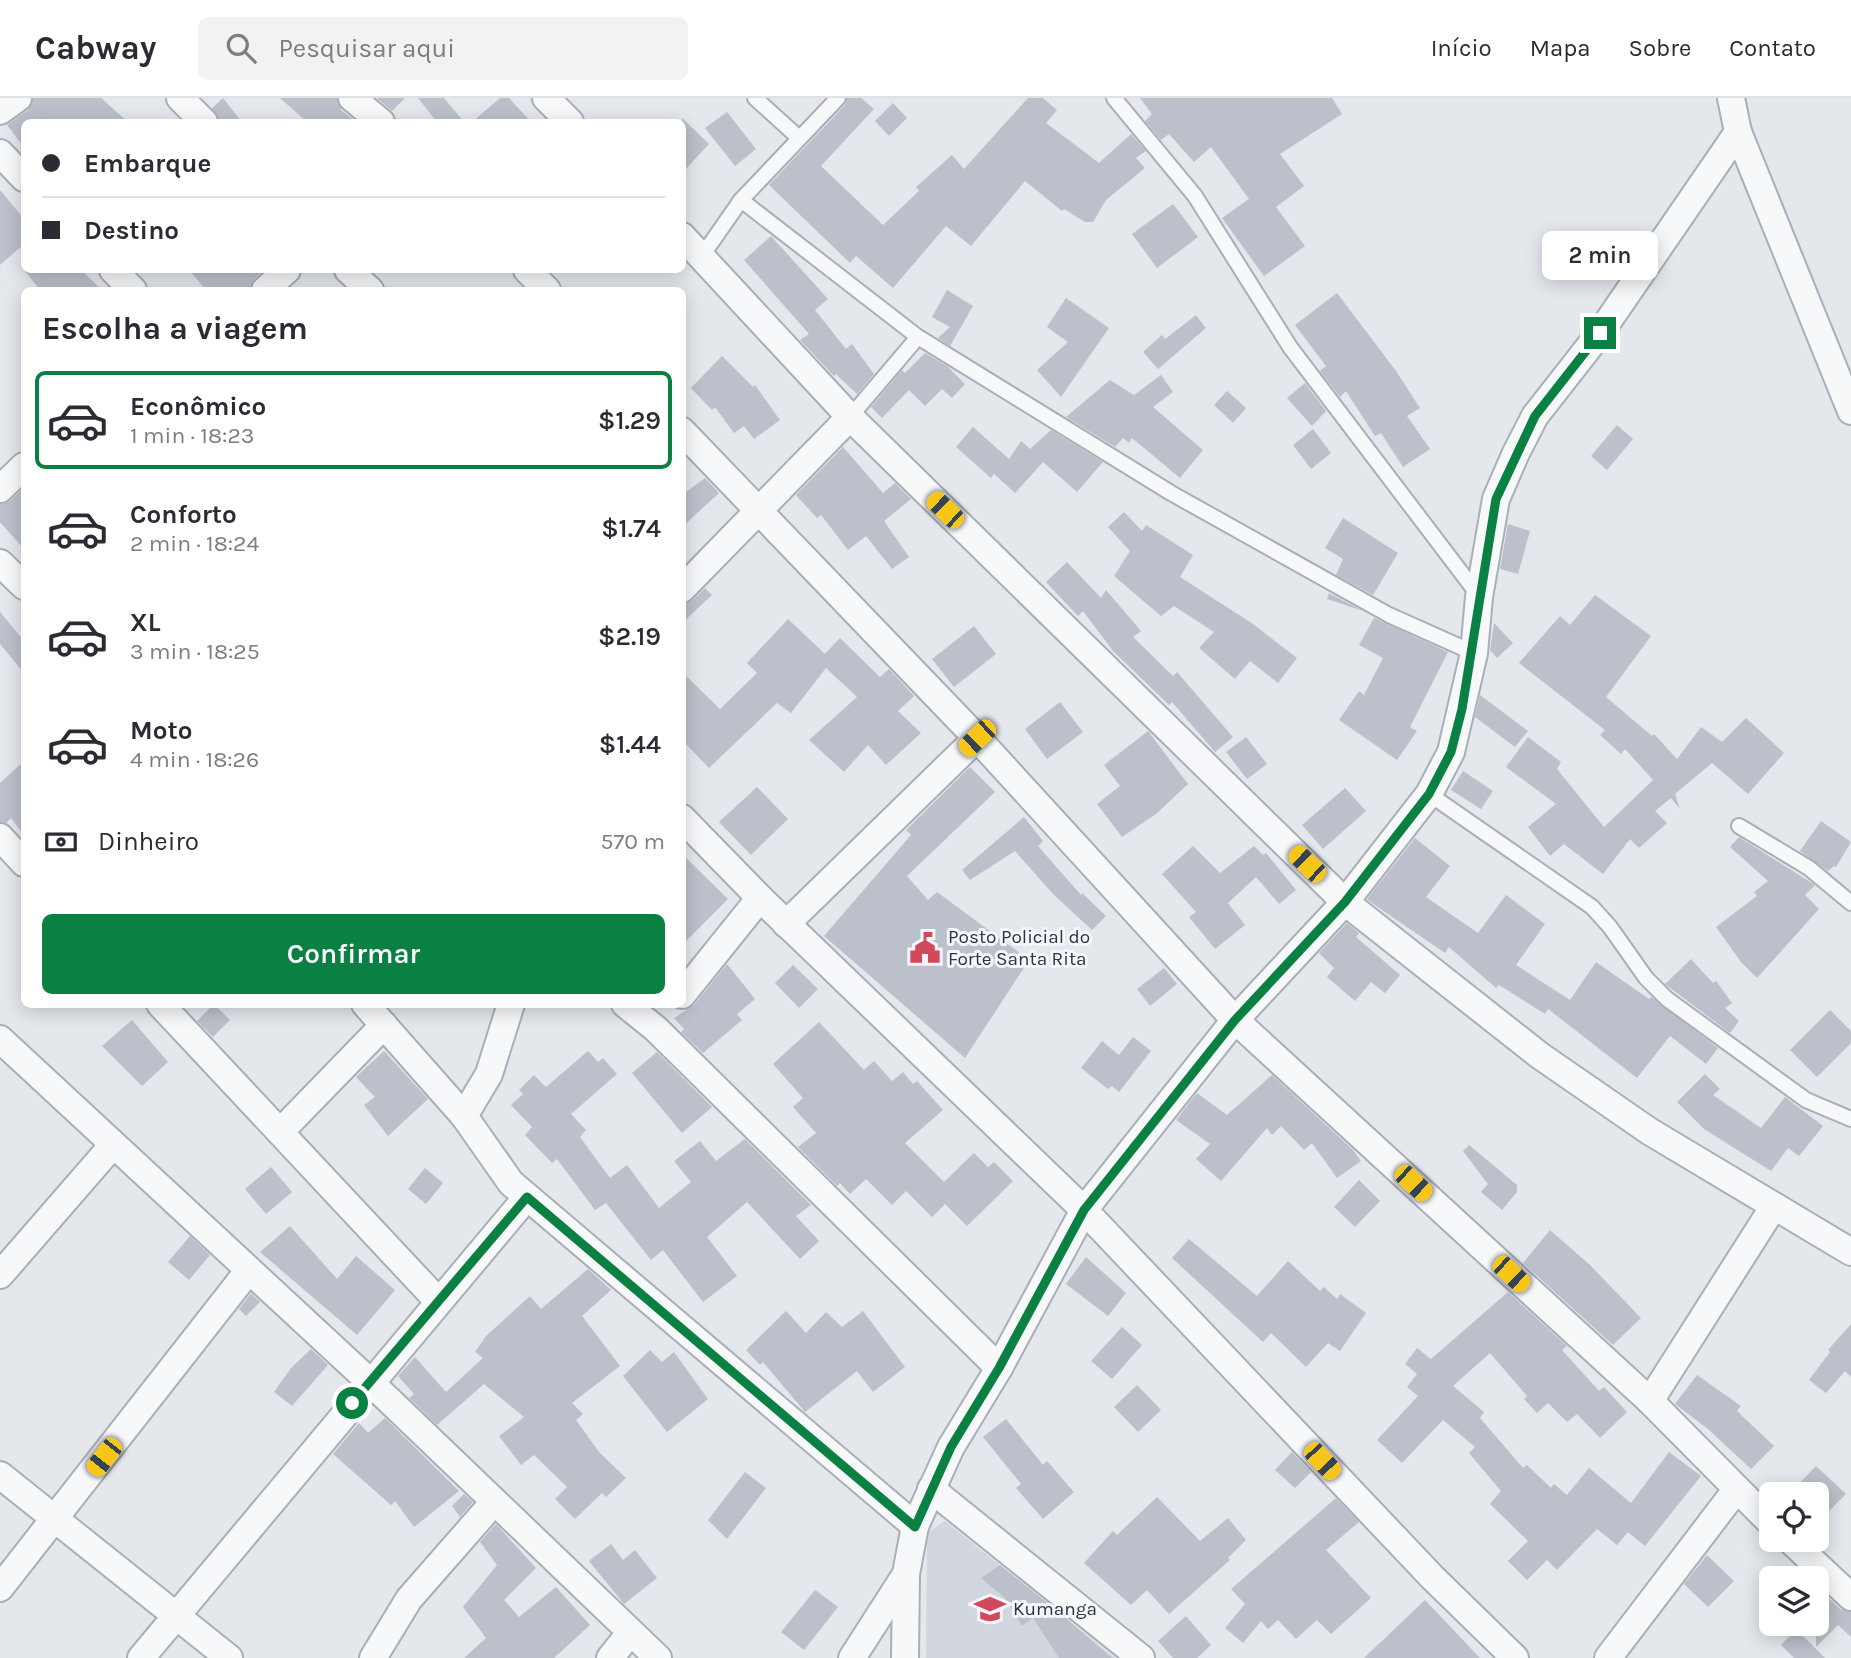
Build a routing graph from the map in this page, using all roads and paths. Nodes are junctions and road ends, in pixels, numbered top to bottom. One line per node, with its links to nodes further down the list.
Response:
1 (18, 98): 9 (street)
2 (180, 98): 10 (street)
3 (352, 98): 11 (street)
4 (546, 98): 12 (street)
5 (755, 98): 14 (lane)
6 (838, 98): 14 (lane)
7 (1114, 98): 36 (lane)
8 (1731, 98): 13 (street)
9 (0, 111)
10 (201, 119)
11 (377, 119)
12 (567, 119)
13 (1738, 132): 29 (street); 36 (street)
14 (799, 138): 17 (lane)
15 (0, 153): 16 (street)
16 (21, 175)
17 (741, 200): 19 (lane); 28 (lane)
18 (686, 240): 19 (street)
19 (702, 256): 30 (street)
20 (116, 273): 24 (street)
21 (284, 273): 25 (street)
22 (351, 273): 26 (street)
23 (530, 273): 27 (street)
24 (130, 287)
25 (268, 287)
26 (367, 287)
27 (544, 287)
28 (918, 337): 30 (lane); 37 (lane)
29 (1851, 411)
30 (850, 417): 32 (street); 45 (street)
31 (686, 436): 32 (street)
32 (758, 510): 35 (street); 38 (street)
33 (0, 564): 34 (street)
34 (21, 583)
35 (686, 585)
36 (1479, 597): 37 (street)
37 (1474, 653): 39 (street)
38 (977, 738): 47 (street); 54 (street)
39 (1429, 794): 45 (street); 59 (lane)
40 (686, 822): 44 (street)
41 (1739, 826): 46 (lane)
42 (0, 837): 43 (street)
43 (21, 860)
44 (761, 898): 47 (street); 48 (street)
45 (1345, 902): 54 (street); 63 (street)
46 (1851, 903)
47 (786, 924): 64 (street)
48 (686, 991)
49 (164, 1008): 60 (street)
50 (369, 1008): 55 (street)
51 (509, 1008): 58 (street)
52 (630, 1008): 56 (street)
53 (672, 1008): 56 (street)
54 (1235, 1020): 64 (street); 71 (street)
55 (384, 1025): 58 (street); 60 (street)
56 (656, 1029): 69 (street)
57 (0, 1039): 61 (street)
58 (464, 1116): 62 (street)
59 (1851, 1119)
60 (281, 1131): 68 (street)
61 (112, 1146): 66 (street); 67 (street)
62 (527, 1197): 68 (street); 78 (street)
63 (1774, 1206): 65 (street); 71 (street)
64 (1084, 1210): 69 (street); 93 (street)
65 (1851, 1252)
66 (249, 1270): 70 (street); 77 (street)
67 (0, 1275)
68 (438, 1301): 70 (street)
69 (999, 1368): 73 (street)
70 (370, 1382): 75 (street); 83 (street)
71 (1650, 1401): 74 (street)
72 (0, 1475): 77 (street)
73 (931, 1489): 78 (street); 92 (street)
74 (1736, 1490): 76 (street); 94 (street)
75 (494, 1502): 84 (street); 87 (street)
76 (1759, 1511)
77 (55, 1519): 81 (street); 83 (street)
78 (915, 1527): 80 (street)
79 (1803, 1552): 82 (street)
80 (906, 1574): 90 (street); 91 (street)
81 (0, 1588)
82 (1851, 1597)
83 (176, 1615): 85 (street); 86 (street)
84 (630, 1633): 88 (street); 89 (street)
85 (141, 1658)
86 (229, 1658)
87 (373, 1658)
88 (610, 1658)
89 (658, 1658)
90 (852, 1658)
91 (905, 1658)
92 (1141, 1658)
93 (1514, 1658)
94 (1608, 1658)

